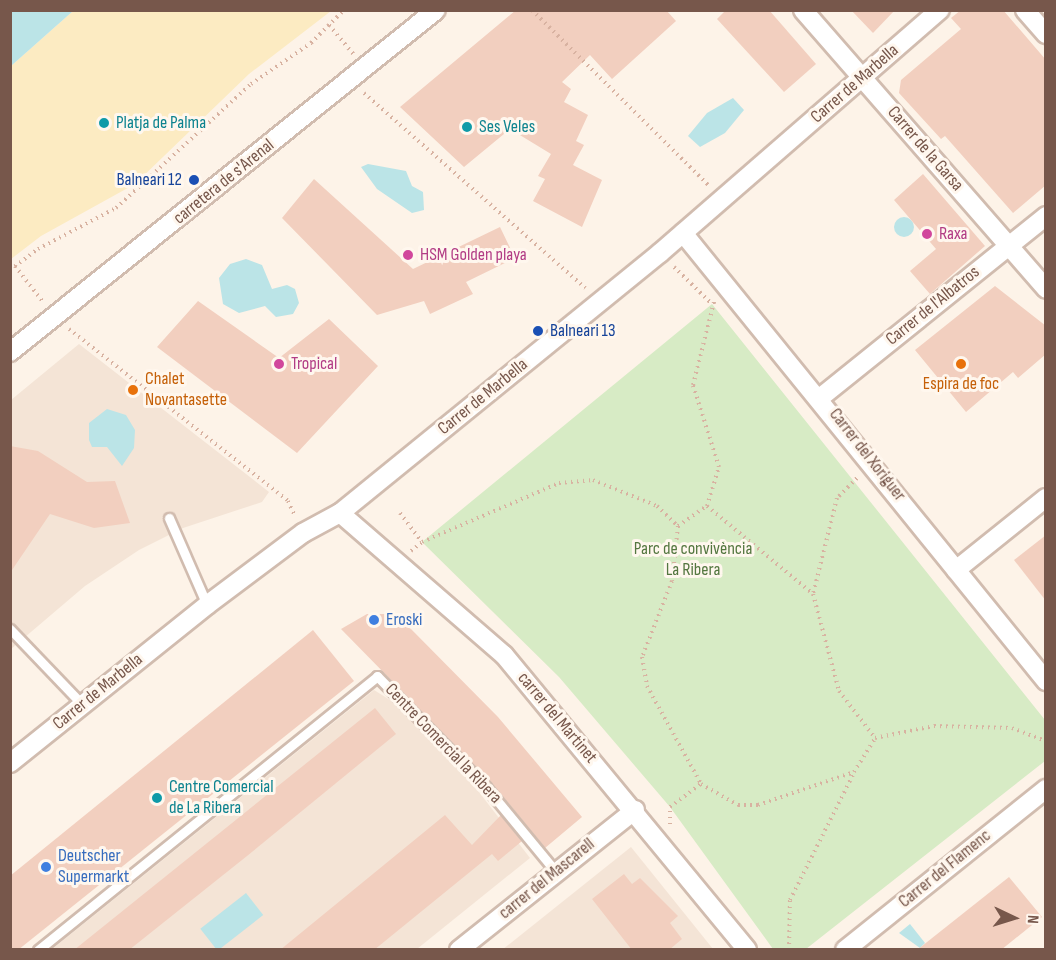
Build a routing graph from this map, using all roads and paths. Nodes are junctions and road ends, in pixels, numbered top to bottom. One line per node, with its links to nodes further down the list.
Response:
1 (344, 10): 7 (path)
2 (436, 10): 9 (street, carretera de s'Arenal)
3 (532, 10): 12 (path)
4 (803, 10): 10 (street, Carrer de la Garsa)
5 (940, 10): 10 (street, Carrer de Marbella)
6 (1025, 10): 8 (street)
7 (329, 25): 9 (path); 17 (path)
8 (1046, 34)
9 (365, 68): 11 (street, carretera de s'Arenal)
10 (863, 77): 12 (street, Carrer de Marbella); 15 (street, Carrer de la Garsa)
11 (349, 81): 20 (path); 22 (street, carretera de s'Arenal)
12 (722, 199): 14 (street, Carrer de Marbella)
13 (1046, 216): 15 (street, Carrer de l'Albatros)
14 (683, 233): 16 (street, Carrer de Marbella); 18 (street, Carrer del Xoriguer)
15 (1008, 245): 19 (street, Carrer de la Garsa); 24 (street, Carrer de l'Albatros)
16 (660, 253): 20 (street, Carrer de Marbella); 21 (path)
17 (13, 268): 22 (path)
18 (730, 288): 21 (path); 24 (street, Carrer del Xoriguer)
19 (1046, 289)
20 (600, 302): 28 (street, Carrer de Marbella)
21 (712, 304): 27 (path)
22 (54, 317): 23 (street, carretera de s'Arenal); 32 (path)
23 (10, 352)
24 (821, 397): 25 (street, Carrer del Xoriguer)
25 (874, 465): 33 (street, Carrer del Xoriguer); 34 (path)
26 (1046, 498): 33 (street)
27 (707, 506): 31 (path); 34 (path)
28 (340, 513): 32 (street, Carrer de Marbella); 45 (street, carrer del Martinet)
29 (400, 513): 31 (path)
30 (169, 518): 35 (lane)
31 (678, 526): 43 (path)
32 (303, 533): 35 (street, Carrer de Marbella)
33 (956, 570): 37 (street, Carrer del Xoriguer)
34 (813, 594): 39 (path)
35 (207, 605): 38 (street, Carrer de Marbella)
36 (10, 630): 38 (lane)
37 (1046, 681)
38 (83, 705): 41 (street, Carrer de Marbella)
39 (875, 738): 40 (path); 42 (path)
40 (1046, 741)
41 (10, 763)
42 (854, 772): 43 (path); 51 (path)
43 (701, 784): 46 (path)
44 (1046, 789): 52 (street, Carrer del Flamenc)
45 (635, 810): 46 (street, carrer del Martinet); 47 (street, carrer del Mascarell)
46 (656, 836): 50 (street, carrer del Martinet)
47 (556, 872): 48 (lane, Centre Comercial la Ribera); 49 (street, carrer del Mascarell)
48 (38, 950)
49 (459, 950)
50 (747, 950)
51 (789, 950)
52 (845, 950)

